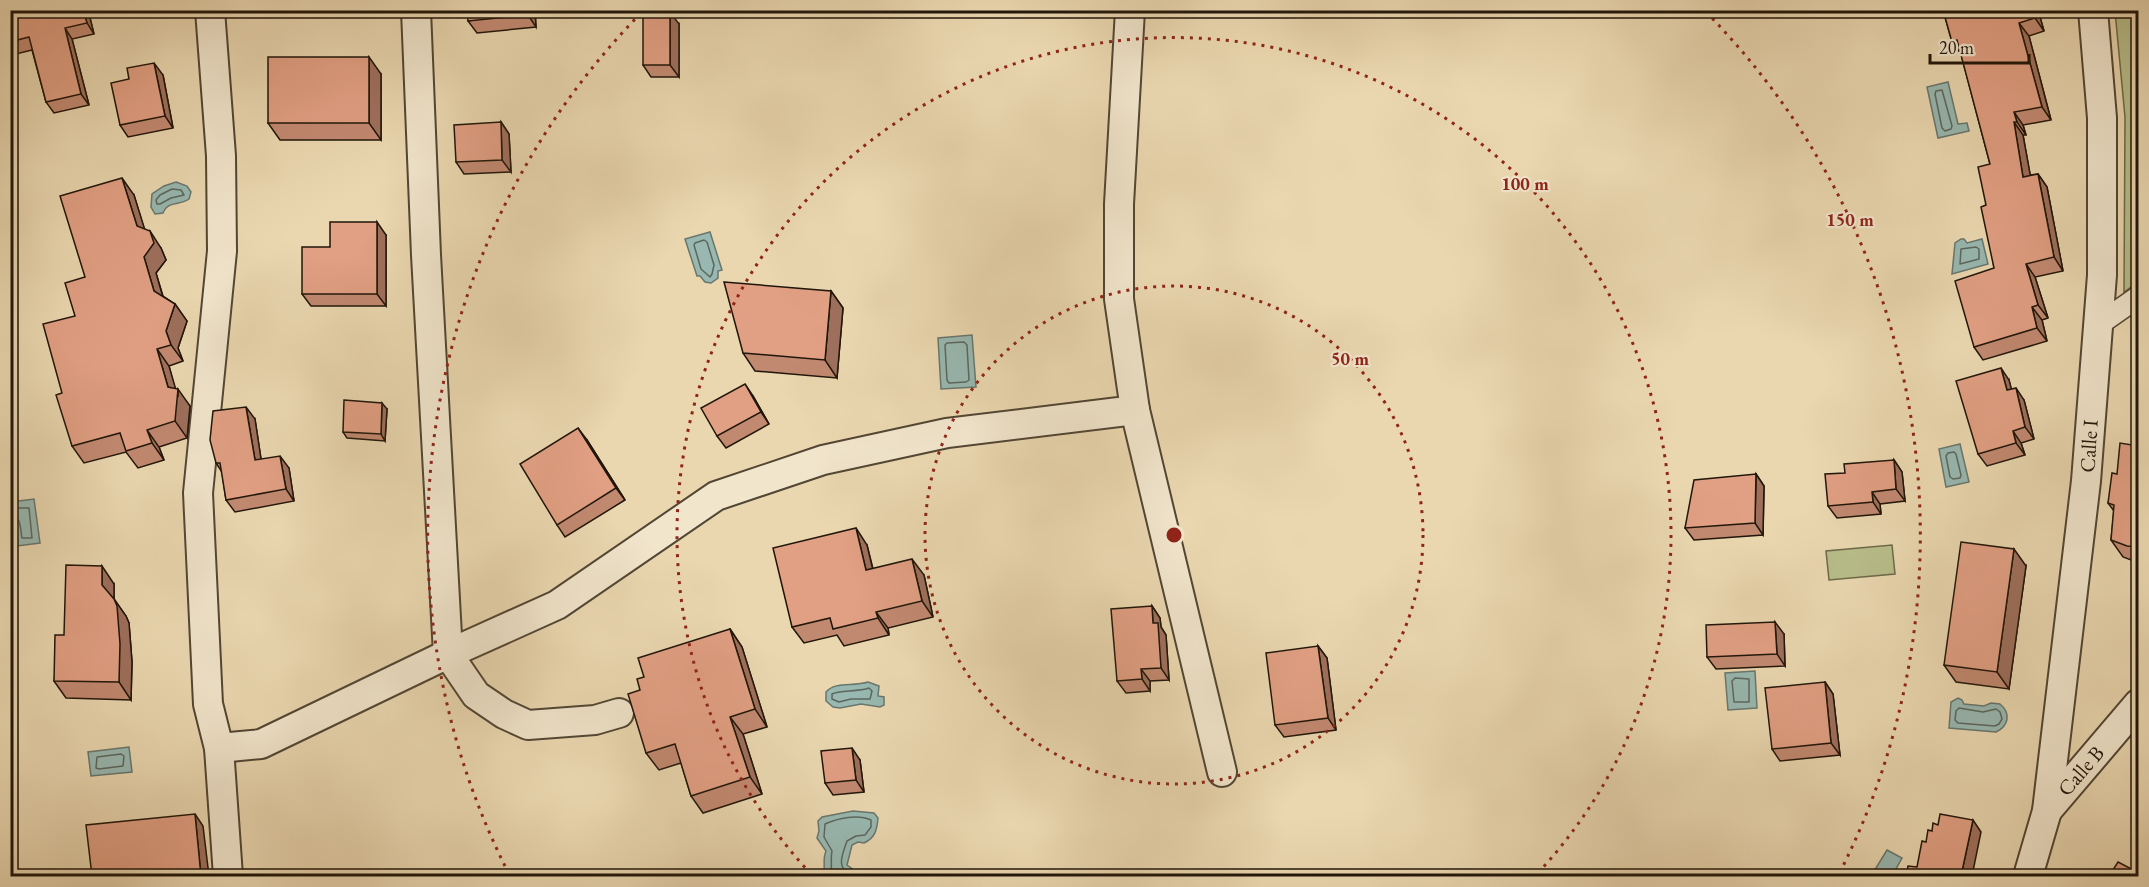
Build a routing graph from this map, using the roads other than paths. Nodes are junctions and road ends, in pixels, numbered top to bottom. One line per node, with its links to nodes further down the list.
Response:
1 (210, 10): 11 (street)
2 (416, 10): 8 (street)
3 (1130, 10): 7 (street)
4 (2093, 10): 6 (street, Calle I)
5 (2139, 297): 6 (street)
6 (2098, 325): 13 (street, Calle I)
7 (1135, 410): 8 (street); 12 (street)
8 (448, 654): 10 (street); 11 (street)
9 (2139, 704): 13 (street, Calle B)
10 (619, 713)
11 (219, 748): 14 (street)
12 (1222, 772)
13 (2047, 811): 15 (street, Calle I)
14 (228, 876)
15 (2028, 876)

